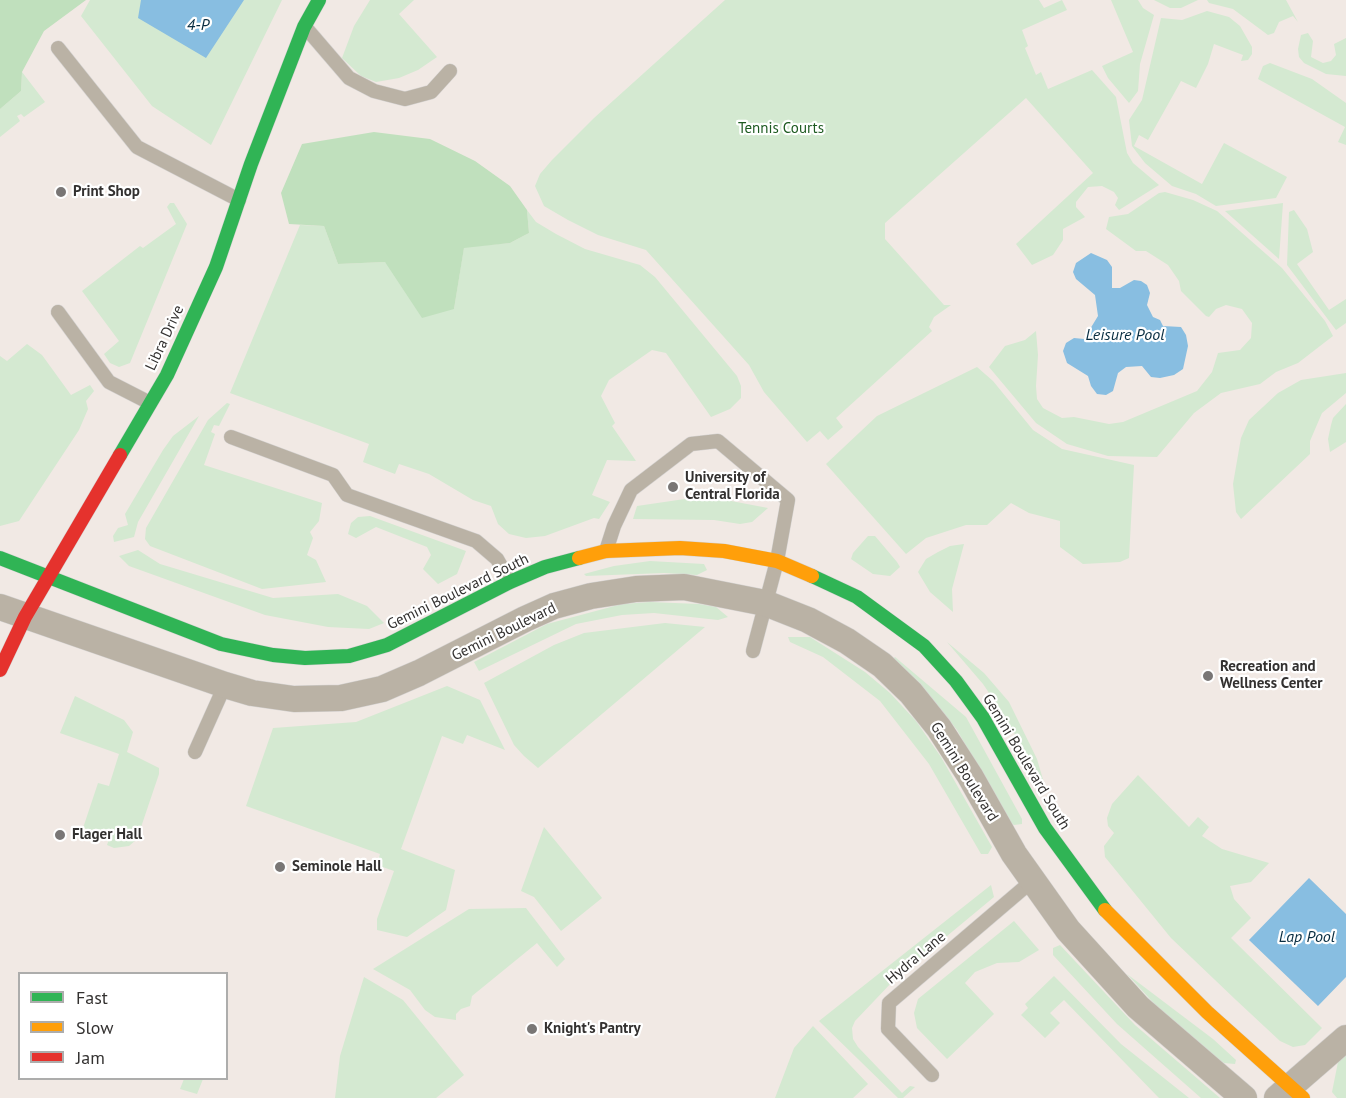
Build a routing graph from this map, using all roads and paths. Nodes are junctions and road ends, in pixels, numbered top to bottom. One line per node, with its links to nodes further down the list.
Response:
1 (319, 0): 2 (street, Libra Drive)
2 (304, 27): 4 (lane); 5 (street, Libra Drive)
3 (58, 48): 5 (lane)
4 (450, 71)
5 (239, 200): 7 (street, Libra Drive)
6 (58, 312): 7 (lane)
7 (150, 403): 12 (street, Libra Drive)
8 (231, 437): 13 (lane)
9 (606, 551): 11 (street, Gemini Boulevard South); 11 (lane); 13 (street, Gemini Boulevard South)
10 (0, 558): 12 (street, Gemini Boulevard South)
11 (777, 561): 14 (lane); 22 (street, Gemini Boulevard South)
12 (49, 575): 13 (street, Gemini Boulevard South); 16 (street, Libra Drive)
13 (510, 582): 17 (street)
14 (765, 603): 17 (street, Gemini Boulevard); 18 (lane); 23 (street, Gemini Boulevard)
15 (0, 607): 16 (street, Gemini Boulevard)
16 (25, 617): 19 (street, Libra Drive); 20 (street, Gemini Boulevard)
17 (525, 619): 20 (street, Gemini Boulevard)
18 (753, 651)
19 (0, 670)
20 (225, 685): 21 (lane)
21 (195, 752)
22 (1064, 855): 23 (street); 26 (street, Gemini Boulevard South)
23 (1032, 881): 25 (lane, Hydra Lane); 27 (street, Gemini Boulevard)
24 (1346, 1038): 26 (street)
25 (932, 1075)
26 (1290, 1094)
27 (1244, 1098)

